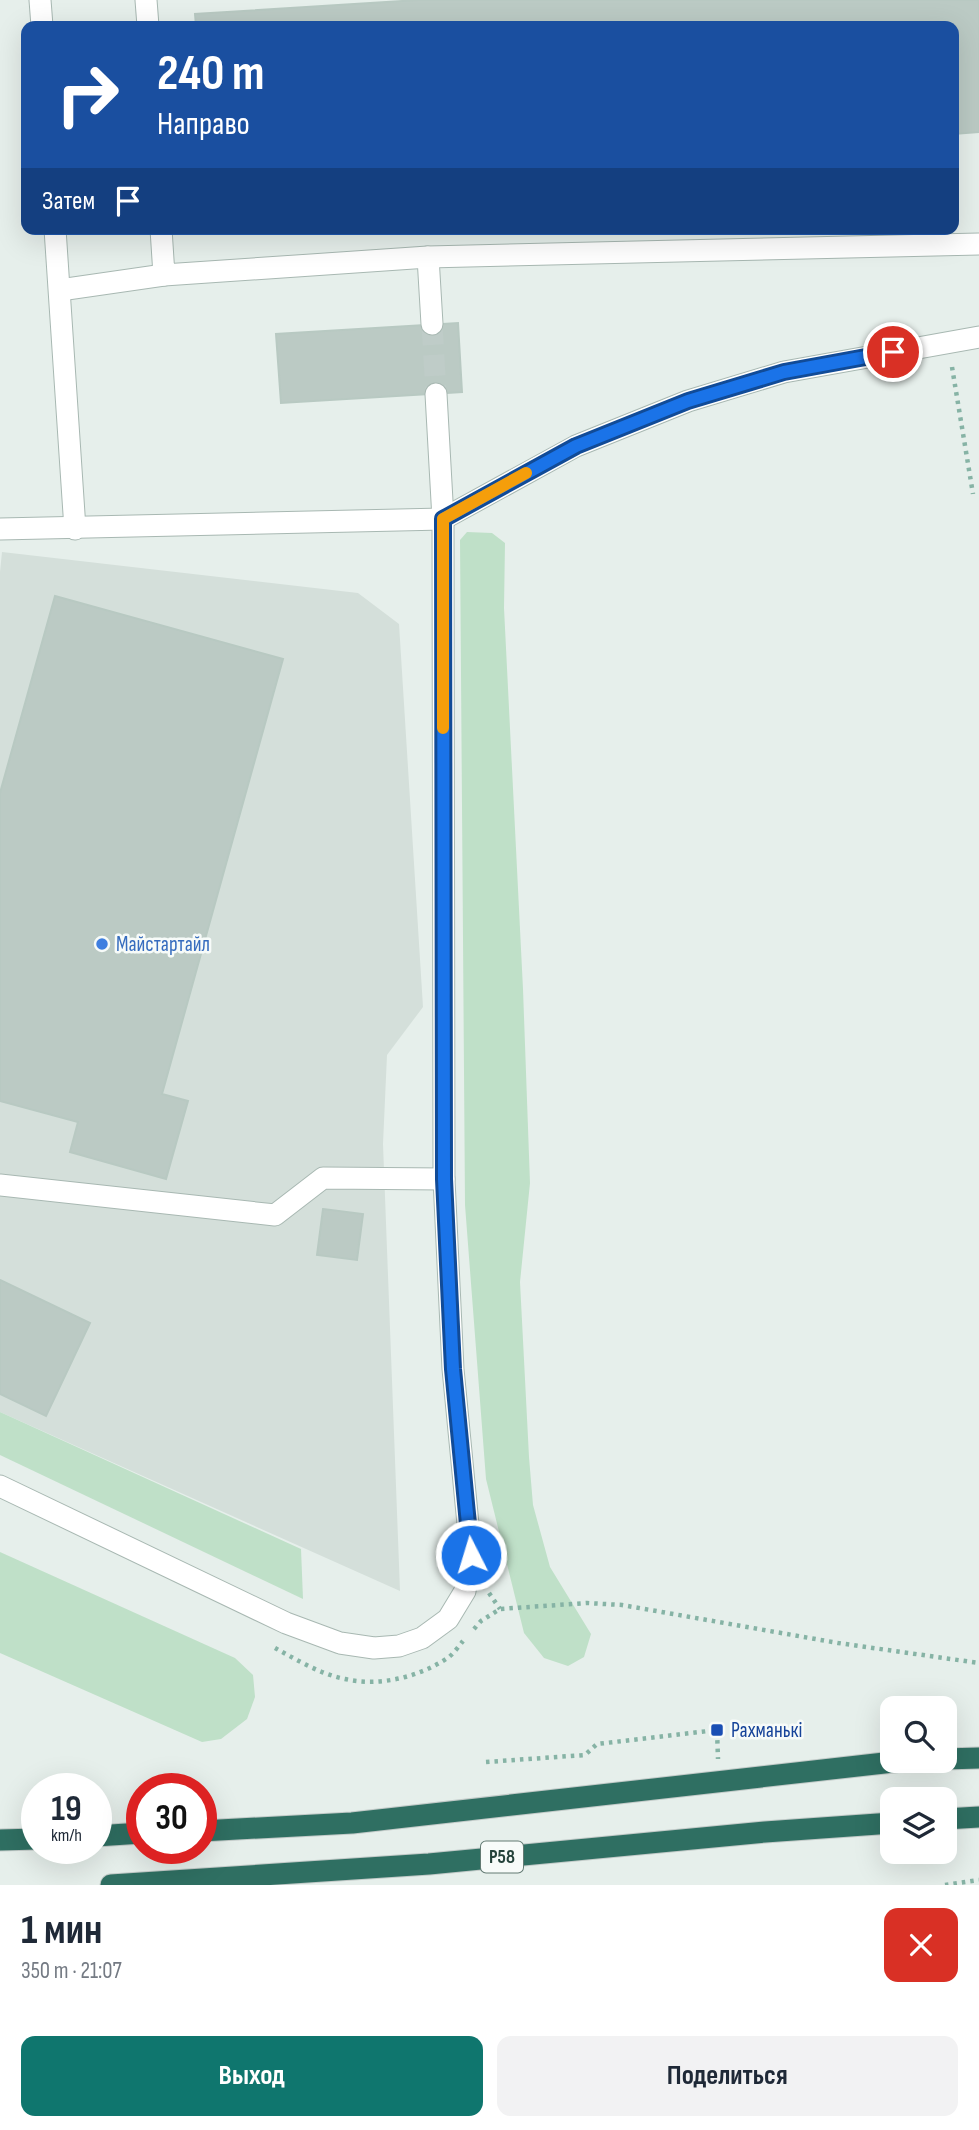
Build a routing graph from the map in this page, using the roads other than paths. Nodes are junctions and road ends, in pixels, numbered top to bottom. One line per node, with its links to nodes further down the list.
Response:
1 (40, 0): 3 (street)
2 (146, 0): 4 (street)
3 (42, 21)
4 (148, 21)
5 (55, 235): 10 (street)
6 (161, 235): 9 (street)
7 (979, 244): 8 (street)
8 (428, 257): 9 (street); 11 (street)
9 (164, 275): 10 (street)
10 (60, 290): 16 (street)
11 (432, 324)
12 (979, 337): 14 (street)
13 (436, 394): 14 (street)
14 (443, 519): 16 (street); 17 (street)
15 (0, 529): 16 (street)
16 (75, 529)
17 (444, 1179): 18 (street); 19 (street)
18 (0, 1185)
19 (0, 1486)
20 (979, 1758): 21 (highway)
21 (957, 1759)
22 (880, 1764): 26 (highway)
23 (979, 1817): 24 (highway)
24 (957, 1818)
25 (880, 1824): 29 (highway, Р58)
26 (217, 1829)
27 (21, 1839): 28 (highway)
28 (0, 1840)
29 (111, 1885)

